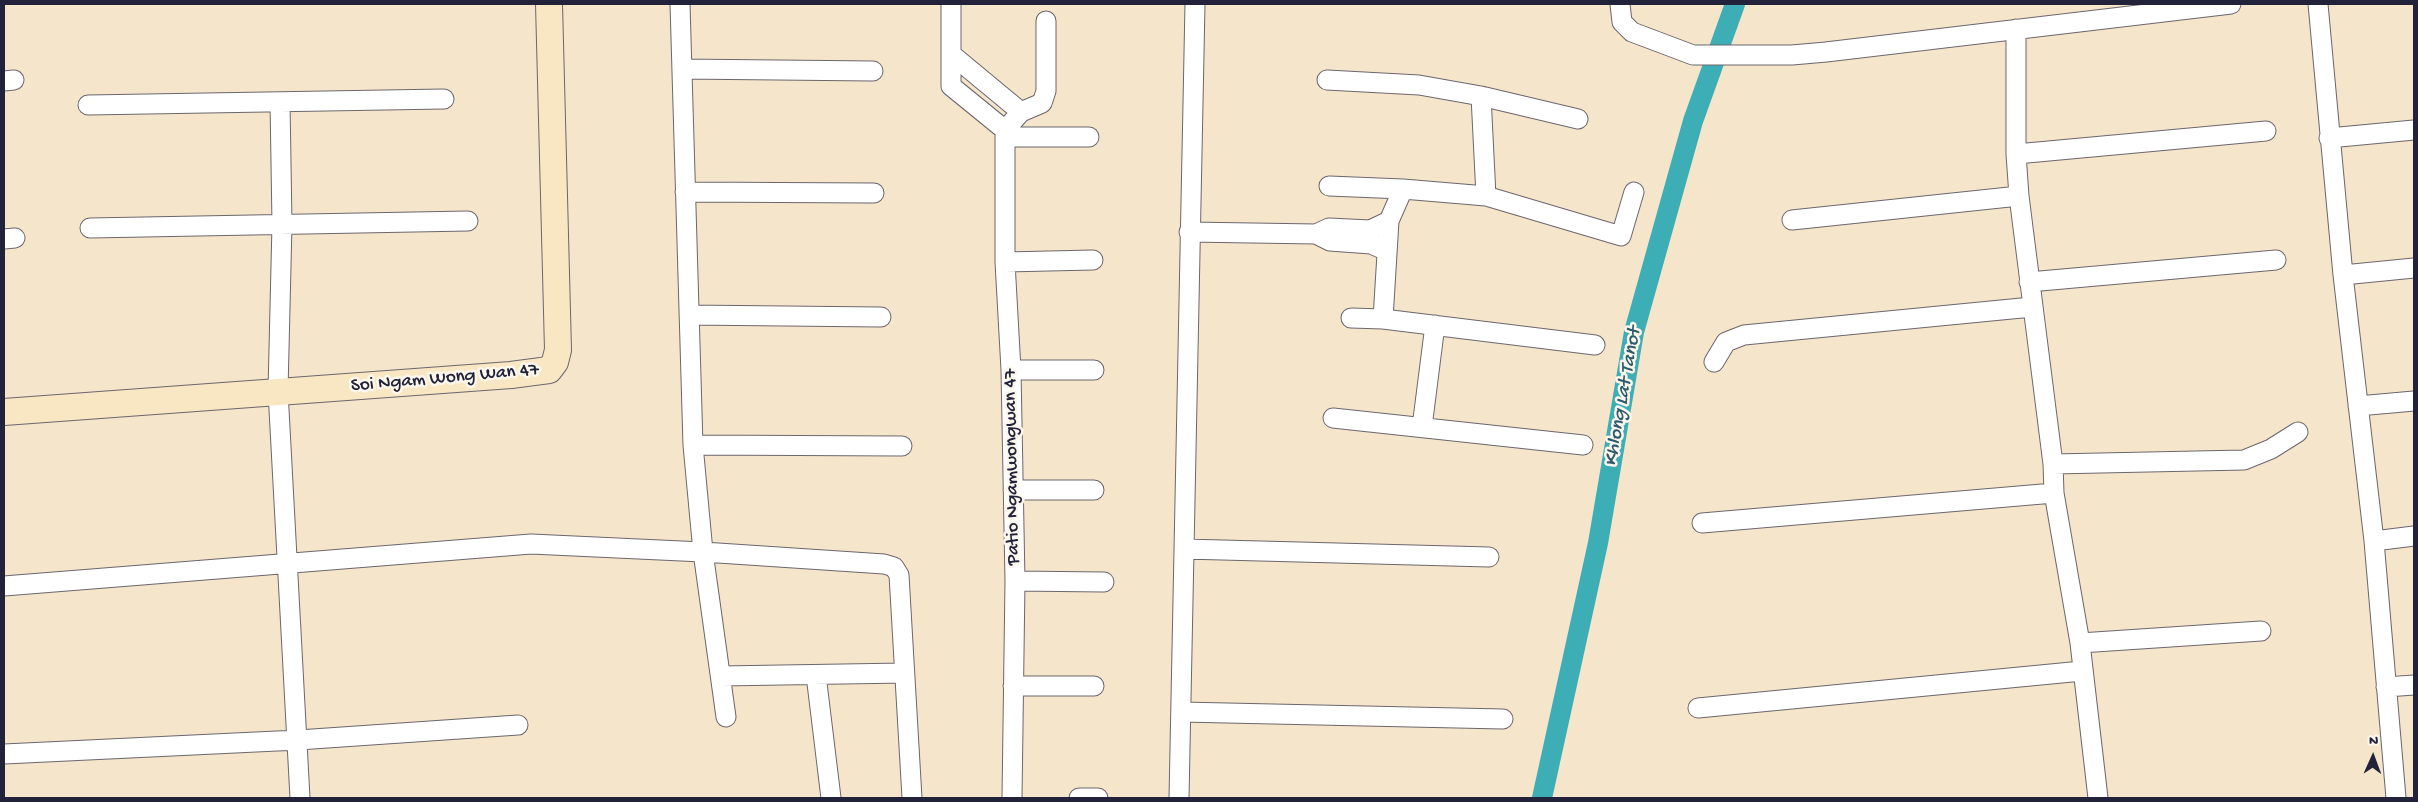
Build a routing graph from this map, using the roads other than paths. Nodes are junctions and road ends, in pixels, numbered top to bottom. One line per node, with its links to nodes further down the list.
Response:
1 (549, 4): 57 (street, Soi Ngam Wong Wan 47)
2 (680, 4): 11 (street)
3 (951, 4): 10 (street)
4 (1195, 4): 38 (street)
5 (1620, 4): 9 (street)
6 (2231, 4): 9 (street)
7 (2318, 4): 24 (street)
8 (1046, 21): 18 (street)
9 (2016, 29): 25 (street)
10 (951, 54): 18 (street); 22 (street)
11 (682, 69): 12 (street); 28 (street)
12 (872, 71)
13 (1326, 80): 14 (street)
14 (1481, 96): 19 (street); 31 (street)
15 (444, 99): 16 (street)
16 (280, 102): 17 (street); 36 (street)
17 (88, 105)
18 (1021, 112): 22 (street)
19 (1578, 119)
20 (2414, 130): 24 (street)
21 (2266, 131): 25 (street)
22 (1006, 133): 23 (street); 43 (street, Patio Ngamwongwan 47)
23 (1089, 137)
24 (2329, 138): 45 (street)
25 (2016, 154): 32 (street)
26 (1329, 186): 27 (street)
27 (1403, 189): 31 (street); 35 (street)
28 (686, 192): 30 (street); 48 (street)
29 (1634, 192): 31 (street)
30 (874, 193)
31 (1486, 196)
32 (2019, 196): 33 (street); 46 (street)
33 (1792, 220)
34 (468, 221): 36 (street)
35 (1389, 221): 39 (street); 40 (street)
36 (282, 224): 37 (street); 57 (street)
37 (90, 228)
38 (1189, 232): 39 (street); 74 (street)
39 (1316, 234): 40 (street)
40 (1386, 251): 51 (street)
41 (1093, 260): 43 (street)
42 (2276, 260): 46 (street)
43 (1005, 262): 55 (street, Patio Ngamwongwan 47)
44 (2414, 268): 45 (street)
45 (2343, 275): 59 (street)
46 (2029, 282): 47 (street)
47 (2032, 307): 54 (street); 67 (street)
48 (689, 315): 49 (street); 64 (street)
49 (881, 317)
50 (1352, 318): 51 (street)
51 (1383, 319): 52 (street)
52 (1435, 326): 53 (street); 62 (street)
53 (1595, 345)
54 (1714, 362)
55 (1011, 370): 56 (street); 68 (street, Patio Ngamwongwan 47)
56 (1094, 370)
57 (278, 391): 60 (street, Soi Ngam Wong Wan 47); 77 (street)
58 (2414, 401): 59 (street)
59 (2358, 406): 73 (street)
60 (4, 412)
61 (1333, 418): 62 (street)
62 (1422, 427): 65 (street)
63 (2298, 432): 67 (street)
64 (692, 445): 66 (street); 75 (street)
65 (1583, 445)
66 (902, 446)
67 (2053, 464): 70 (street)
68 (1013, 490): 69 (street); 78 (street, Patio Ngamwongwan 47)
69 (1094, 490)
70 (2054, 493): 71 (street); 82 (street)
71 (1702, 523)
72 (2414, 536): 73 (street)
73 (2374, 541): 90 (street)
74 (1184, 549): 76 (street); 92 (street)
75 (703, 552): 77 (street); 84 (street); 86 (street)
76 (1489, 557)
77 (288, 565): 80 (street); 96 (street)
78 (1015, 581): 79 (street); 88 (street, Patio Ngamwongwan 47)
79 (1104, 582)
80 (4, 586)
81 (2261, 631): 82 (street)
82 (2080, 643): 83 (street)
83 (2082, 671): 91 (street); 105 (street)
84 (904, 673): 85 (street); 100 (street)
85 (816, 675): 86 (street); 99 (street)
86 (721, 676): 93 (street)
87 (2414, 685): 90 (street)
88 (1014, 686): 89 (street); 101 (street, Patio Ngamwongwan 47)
89 (1094, 686)
90 (2386, 688): 106 (street)
91 (1698, 708)
92 (1181, 712): 94 (street); 104 (street)
93 (726, 717)
94 (1503, 719)
95 (518, 725): 96 (street)
96 (298, 740): 97 (street); 98 (street)
97 (4, 754)
98 (300, 798)
99 (831, 798)
100 (912, 798)
101 (1012, 798)
102 (1079, 798): 103 (street)
103 (1098, 798)
104 (1180, 798)
105 (2098, 798)
106 (2396, 798)

